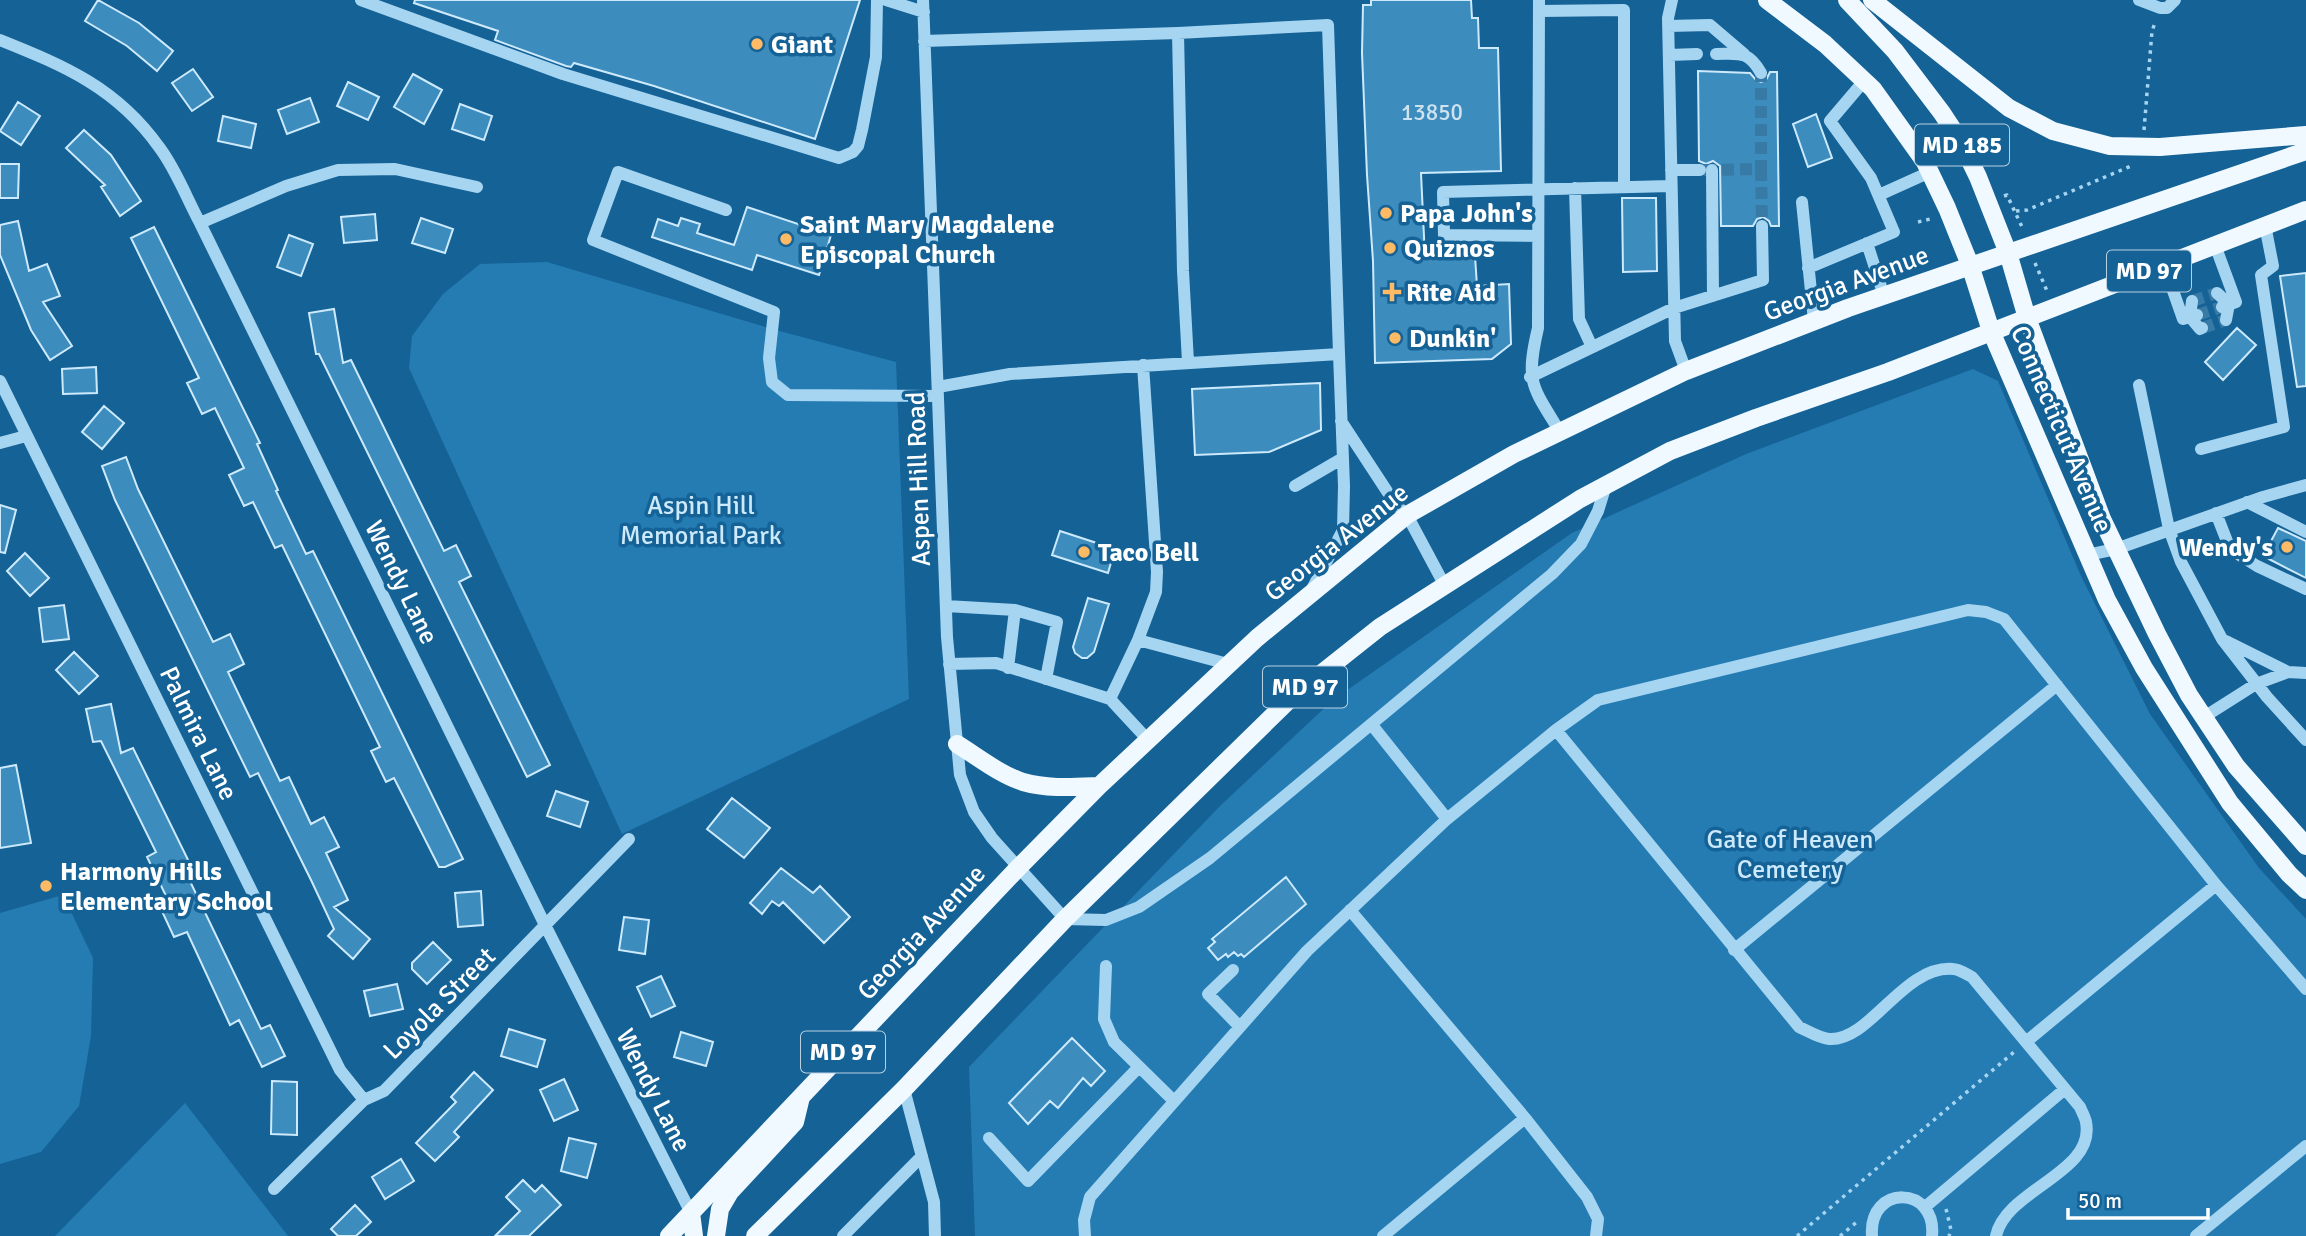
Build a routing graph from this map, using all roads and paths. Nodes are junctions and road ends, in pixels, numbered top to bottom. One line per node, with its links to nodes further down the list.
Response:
1 (361, 0): 2 (street)
2 (877, 0)
3 (886, 0): 10 (street)
4 (1672, 0): 12 (street)
5 (1767, 0): 21 (main road, Connecticut Avenue / MD 185)
6 (1847, 0): 41 (main road, Connecticut Avenue / MD 185)
7 (1872, 0): 22 (main road)
8 (2139, 0): 9 (street)
9 (2175, 0)
10 (923, 6): 15 (street, Aspen Hill Road)
11 (1539, 6): 28 (street); 29 (street)
12 (1668, 26): 18 (street); 19 (street)
13 (1178, 33): 15 (street); 58 (street); 59 (street)
14 (0, 40): 35 (street, Wendy Lane)
15 (924, 41): 65 (street, Aspen Hill Road)
16 (1697, 54): 19 (street)
17 (1716, 54): 18 (street)
18 (1744, 54): 20 (street)
19 (1669, 55): 24 (street)
20 (1761, 73)
21 (1864, 81): 25 (main road, Connecticut Avenue / MD 185); 31 (street)
22 (2306, 135)
23 (2306, 151): 41 (main road, Georgia Avenue / MD 97)
24 (1671, 170): 26 (street); 46 (street)
25 (1930, 172): 31 (street); 42 (main road, Connecticut Avenue / MD 185)
26 (1671, 186): 28 (street); 50 (street)
27 (477, 187): 35 (street)
28 (1624, 187): 30 (street)
29 (1538, 188): 30 (street); 38 (street); 38 (street)
30 (1575, 188): 57 (street)
31 (1879, 195): 39 (street)
32 (1802, 202): 44 (street)
33 (726, 210): 65 (street)
34 (2306, 210): 36 (main road, MD 97)
35 (200, 223): 113 (street, Wendy Lane)
36 (2265, 225): 40 (main road, MD 97); 70 (street)
37 (1762, 226): 46 (street)
38 (1538, 236): 62 (street)
39 (1867, 243): 44 (street); 47 (street)
40 (2216, 245): 43 (main road, MD 97); 49 (street)
41 (2008, 253): 42 (main road, Georgia Avenue / MD 97); 52 (main road, Connecticut Avenue / MD 185)
42 (1970, 265): 47 (main road, Georgia Avenue / MD 97); 56 (main road, Connecticut Avenue / MD 185)
43 (2164, 265): 51 (street); 52 (main road, MD 97)
44 (1808, 268): 54 (street)
45 (2217, 293): 49 (street)
46 (1713, 296): 50 (street)
47 (1884, 296): 54 (main road, Georgia Avenue / MD 97)
48 (2192, 302): 51 (street)
49 (2225, 305): 53 (street)
50 (1674, 308): 57 (street); 61 (street)
51 (2194, 316): 55 (street)
52 (2027, 318): 56 (main road, MD 97); 80 (main road, Connecticut Avenue)
53 (2226, 320)
54 (1814, 321): 61 (main road, Georgia Avenue / MD 97)
55 (2202, 328)
56 (1991, 331): 72 (main road, MD 97); 81 (main road, Connecticut Avenue)
57 (1592, 347): 62 (street)
58 (1339, 354): 59 (street); 66 (street)
59 (1188, 362): 60 (street)
60 (1143, 365): 65 (street); 88 (street)
61 (1686, 371): 67 (main road, Georgia Avenue / MD 97)
62 (1530, 377): 67 (street)
63 (0, 381): 68 (street, Palmira Lane)
64 (2139, 385): 78 (street)
65 (938, 391): 85 (street, Aspen Hill Road)
66 (1341, 420): 71 (street); 77 (street)
67 (1560, 432): 77 (main road, Georgia Avenue / MD 97)
68 (26, 436): 69 (street); 124 (street, Palmira Lane)
69 (0, 443)
70 (2201, 449)
71 (1343, 458): 74 (street); 84 (street)
72 (1606, 485): 82 (main road, MD 97); 99 (street)
73 (2306, 485): 75 (street)
74 (1295, 486)
75 (2248, 502): 76 (street); 79 (street)
76 (2216, 513): 78 (street); 83 (street)
77 (1407, 515): 82 (street); 84 (main road, Georgia Avenue / MD 97)
78 (2169, 529): 80 (street); 87 (street)
79 (2306, 532)
80 (2116, 549): 81 (street); 98 (main road, Connecticut Avenue)
81 (2087, 555): 110 (main road, Connecticut Avenue)
82 (1445, 586): 112 (main road, MD 97)
83 (2306, 589)
84 (1309, 595): 90 (main road, Georgia Avenue / MD 97)
85 (946, 606): 86 (street); 89 (street, Aspen Hill Road)
86 (1014, 610): 91 (street); 94 (street)
87 (2222, 639): 92 (street); 95 (street)
88 (1138, 640): 90 (street); 97 (street)
89 (949, 664): 91 (street); 103 (street, Aspen Hill Road)
90 (1228, 664): 101 (main road, Georgia Avenue / MD 97)
91 (1008, 668): 94 (street)
92 (2288, 672): 93 (street); 95 (street)
93 (2306, 673)
94 (1046, 679): 97 (street)
95 (2256, 684): 98 (street); 102 (street)
96 (2057, 685): 100 (street); 109 (street); 114 (street)
97 (1110, 699): 101 (street)
98 (2204, 717): 107 (main road, Connecticut Avenue)
99 (1371, 725): 105 (street); 112 (street)
100 (1556, 730): 105 (street); 114 (street)
101 (1148, 740): 104 (main road, Georgia Avenue / MD 97)
102 (2306, 740)
103 (957, 744): 104 (main road); 108 (street, Aspen Hill Road)
104 (1099, 786): 108 (main road, Georgia Avenue / MD 97)
105 (1447, 819): 111 (street)
106 (629, 839): 113 (street, Loyola Street)
107 (2306, 846)
108 (1017, 868): 112 (street, Aspen Hill Road); 123 (main road, Georgia Avenue / MD 97)
109 (2216, 885): 117 (street); 119 (street)
110 (2306, 890)
111 (1350, 910): 118 (street); 126 (street)
112 (1065, 919): 122 (main road, MD 97)
113 (546, 927): 124 (street, Loyola Street); 132 (street, Wendy Lane)
114 (1734, 950): 119 (street)
115 (1106, 966): 120 (street)
116 (1233, 970): 118 (street)
117 (2306, 989)
118 (1240, 1027): 125 (street)
119 (2027, 1041): 121 (street); 144 (path)
120 (1139, 1067): 125 (street); 127 (street)
121 (2065, 1089): 131 (street); 149 (street)
122 (904, 1090): 129 (street); 138 (main road, MD 97)
123 (801, 1097): 132 (main road, Georgia Avenue / MD 97); 137 (main road)
124 (364, 1100): 130 (street, Loyola Street)
125 (1174, 1101): 141 (street)
126 (1525, 1118): 142 (street); 143 (street)
127 (989, 1138)
128 (2306, 1146): 150 (street)
129 (922, 1156): 139 (street); 140 (street)
130 (274, 1189)
131 (1925, 1207): 146 (street); 147 (street)
132 (691, 1213): 135 (main road, Georgia Avenue / MD 97); 136 (main road)
133 (1951, 1230): 148 (path)
134 (1847, 1231): 145 (path)
135 (669, 1236)
136 (694, 1236)
137 (716, 1236)
138 (755, 1236)
139 (843, 1236)
140 (935, 1236)
141 (1085, 1236)
142 (1383, 1236)
143 (1596, 1236)
144 (1798, 1236)
145 (1851, 1236)
146 (1872, 1236)
147 (1932, 1236)
148 (1953, 1236)
149 (1996, 1236)
150 (2196, 1236)

